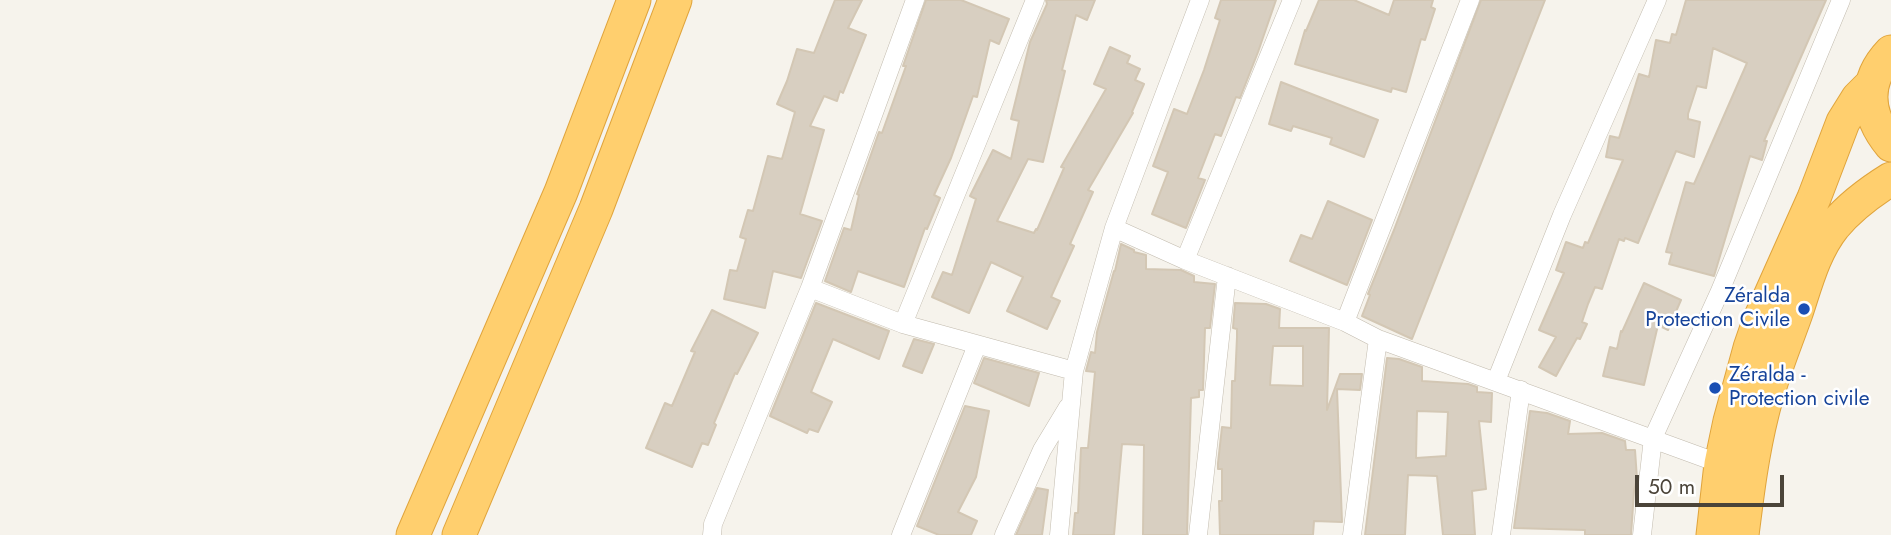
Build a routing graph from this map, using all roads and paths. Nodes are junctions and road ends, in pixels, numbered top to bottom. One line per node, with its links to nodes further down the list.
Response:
1 (634, 0): 28 (highway)
2 (675, 0): 29 (highway)
3 (915, 0): 17 (street)
4 (1035, 0): 19 (street)
5 (1200, 0): 14 (street)
6 (1292, 0): 15 (street)
7 (1469, 0): 18 (street)
8 (1657, 0): 23 (street)
9 (1841, 0): 26 (street)
10 (1891, 52): 11 (highway)
11 (1872, 85): 12 (highway); 27 (highway)
12 (1891, 145)
13 (1891, 179): 39 (highway)
14 (1114, 228): 15 (street); 22 (street)
15 (1185, 260): 16 (street)
16 (1227, 276): 18 (street); 34 (street)
17 (810, 288): 19 (street); 30 (street)
18 (1346, 322): 20 (street)
19 (903, 324): 21 (street)
20 (1378, 339): 23 (street); 35 (street)
21 (977, 345): 22 (street); 31 (street)
22 (1074, 371): 25 (street)
23 (1496, 381): 24 (street)
24 (1521, 390): 26 (street); 36 (street)
25 (1071, 403): 32 (street); 33 (street)
26 (1653, 438): 27 (street); 37 (street)
27 (1721, 464): 38 (highway)
28 (413, 535)
29 (459, 535)
30 (712, 535)
31 (901, 535)
32 (1004, 535)
33 (1059, 535)
34 (1198, 535)
35 (1352, 535)
36 (1501, 535)
37 (1642, 535)
38 (1713, 535)
39 (1742, 535)

